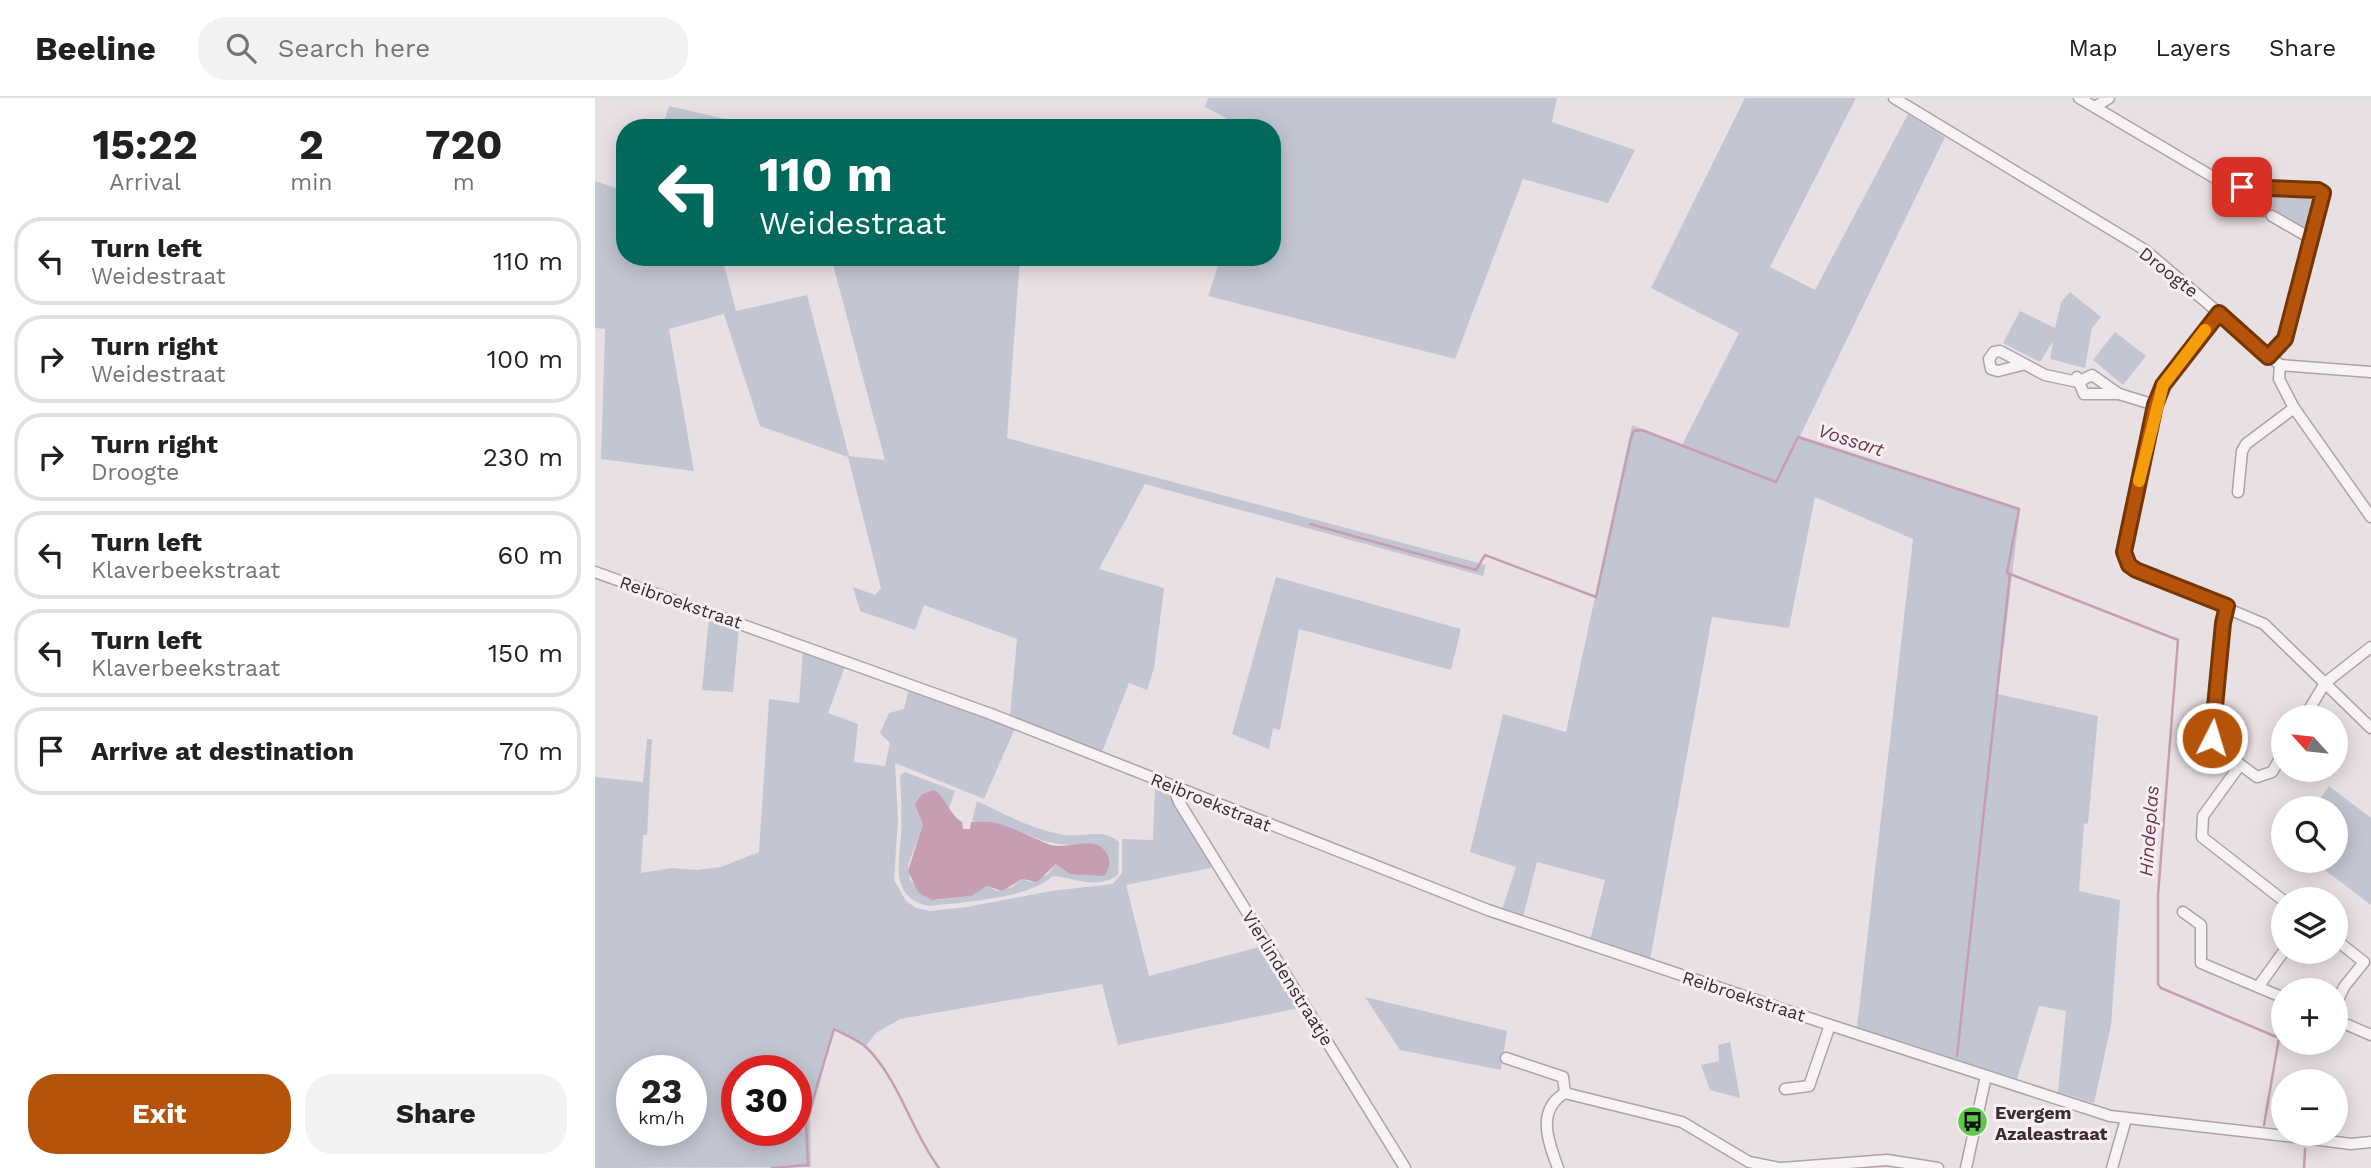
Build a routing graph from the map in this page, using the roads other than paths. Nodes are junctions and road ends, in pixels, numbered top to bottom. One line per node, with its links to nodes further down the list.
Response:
1 (1894, 98): 6 (street, Droogte)
2 (1920, 98): 6 (street)
3 (2079, 98): 5 (street)
4 (2109, 98): 5 (street)
5 (2095, 107): 8 (street)
6 (1913, 109): 11 (street, Droogte)
7 (2331, 182): 9 (street)
8 (2242, 187): 9 (street); 10 (street)
9 (2323, 193): 10 (street)
10 (2312, 239): 12 (street)
11 (2219, 313): 12 (street, Droogte); 18 (street)
12 (2268, 357): 14 (street, Droogte)
13 (2022, 365): 16 (street)
14 (2280, 365): 15 (street); 19 (street)
15 (2371, 372)
16 (2081, 382): 17 (street); 17 (street)
17 (2119, 394): 18 (street)
18 (2155, 405): 23 (street)
19 (2294, 408): 20 (street); 21 (street)
20 (2238, 492)
21 (2371, 517)
22 (595, 572): 30 (street, Reibroekstraat)
23 (2227, 606): 25 (street); 28 (street)
24 (2371, 647): 25 (street)
25 (2325, 682): 26 (street); 27 (street)
26 (2312, 705)
27 (2371, 728)
28 (2240, 765): 29 (street); 31 (street)
29 (2271, 773)
30 (1173, 787): 38 (street, Reibroekstraat); 47 (street, Vierlindenstraatje)
31 (2271, 891)
32 (2183, 912): 36 (street)
33 (2348, 949): 35 (street)
34 (2275, 964): 36 (street)
35 (2348, 983)
36 (2258, 987): 37 (street)
37 (2271, 992)
38 (1830, 1025): 42 (street, Reibroekstraat); 43 (street)
39 (2348, 1025): 40 (street)
40 (2371, 1035)
41 (1506, 1058): 44 (street)
42 (1986, 1076): 45 (street, Reibroekstraat); 51 (street)
43 (1785, 1089)
44 (1566, 1093): 48 (street); 49 (street)
45 (2126, 1119): 46 (street, Reibroekstraat); 52 (street)
46 (2371, 1142)
47 (1405, 1168)
48 (1558, 1168)
49 (1781, 1168): 50 (street)
50 (1938, 1168)
51 (1966, 1168)
52 (2112, 1168)

